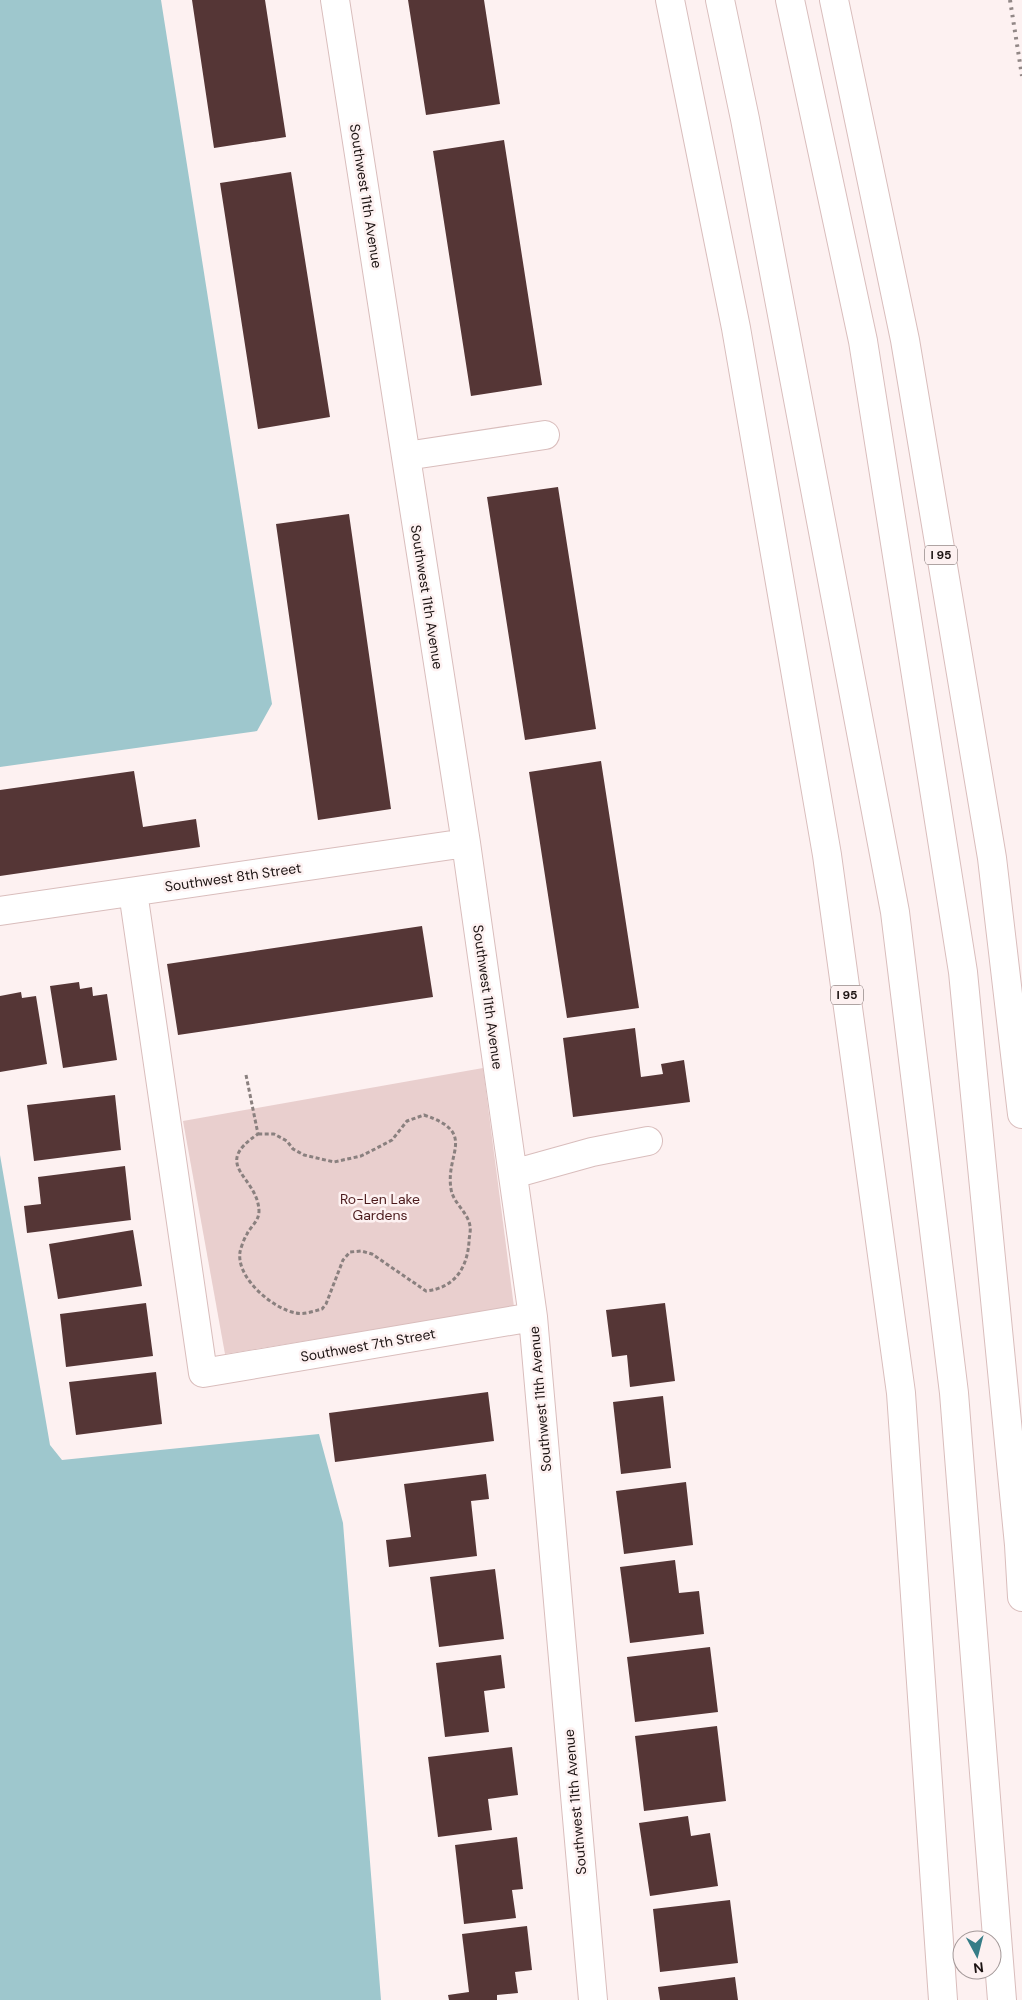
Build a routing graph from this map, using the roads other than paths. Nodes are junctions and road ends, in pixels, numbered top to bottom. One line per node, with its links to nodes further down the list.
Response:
1 (335, 0): 7 (main road, Southwest 11th Avenue)
2 (670, 0): 17 (main road, I 95)
3 (720, 0): 18 (main road)
4 (790, 0): 15 (main road)
5 (834, 0): 11 (main road, I 95)
6 (545, 435): 7 (main road)
7 (406, 456): 8 (main road, Southwest 11th Avenue)
8 (466, 843): 9 (main road, Southwest 8th Street); 13 (main road, Southwest 11th Avenue)
9 (133, 892): 10 (main road, Southwest 8th Street); 14 (main road, Southwest 7th Street)
10 (0, 911)
11 (1022, 1114)
12 (648, 1140): 13 (main road)
13 (513, 1174): 14 (main road, Southwest 11th Avenue)
14 (533, 1317): 16 (main road, Southwest 11th Avenue)
15 (1022, 1597)
16 (593, 2000)
17 (943, 2000)
18 (1002, 2000)

